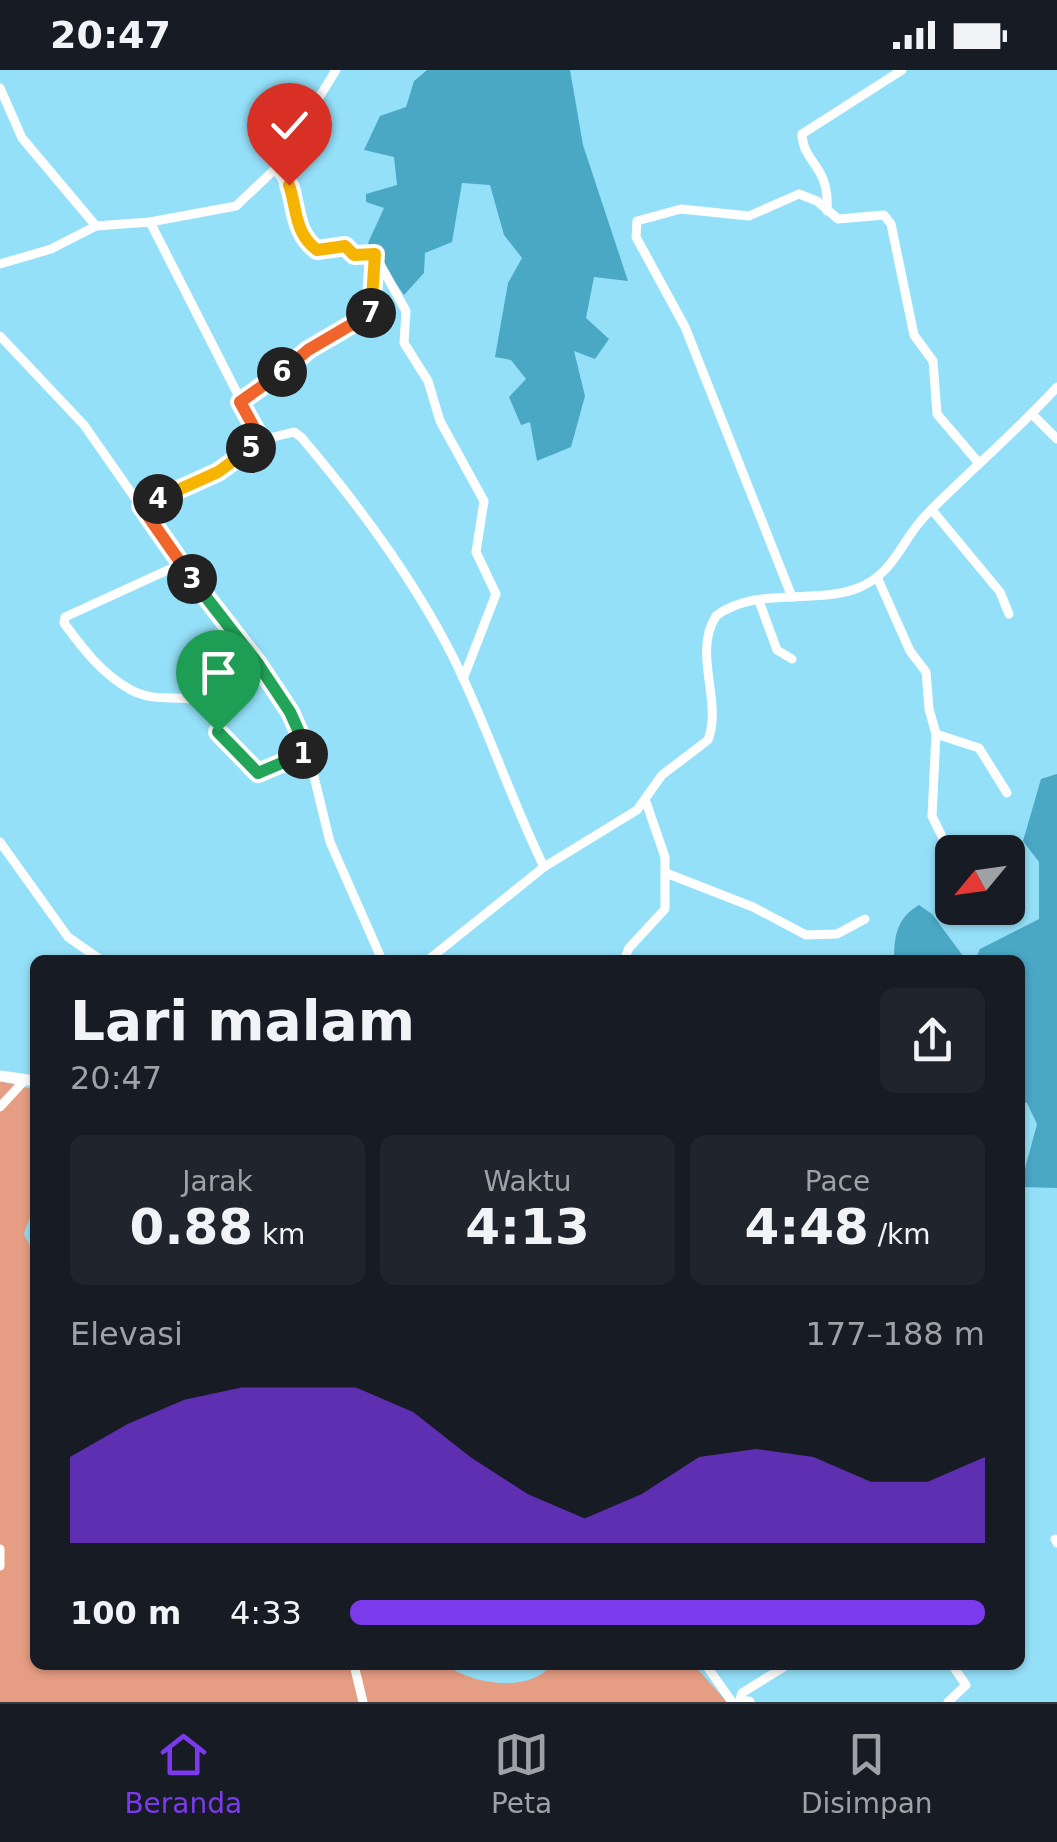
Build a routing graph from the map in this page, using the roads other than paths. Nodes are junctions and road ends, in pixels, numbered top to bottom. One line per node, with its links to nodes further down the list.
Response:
1 (336, 70): 4 (street)
2 (902, 70): 5 (street)
3 (0, 88): 7 (street)
4 (275, 169): 6 (street); 8 (street)
5 (827, 211): 16 (street); 21 (street)
6 (150, 222): 7 (street); 12 (street)
7 (96, 226): 9 (street)
8 (375, 254): 12 (street); 25 (street)
9 (0, 264)
10 (0, 336): 17 (street)
11 (1057, 387): 13 (street)
12 (240, 402): 15 (street)
13 (1032, 414): 14 (street); 16 (street)
14 (1057, 438)
15 (261, 440): 17 (street); 25 (street)
16 (978, 462): 18 (street)
17 (141, 506): 19 (street)
18 (932, 510): 20 (street); 23 (street)
19 (181, 564): 27 (street); 27 (street)
20 (876, 577): 21 (street); 26 (street)
21 (792, 597): 22 (street)
22 (759, 601): 24 (street); 29 (street)
23 (1009, 614)
24 (792, 659)
25 (462, 678): 32 (street)
26 (936, 734): 28 (street); 30 (street)
27 (308, 752): 36 (street)
28 (1007, 794)
29 (646, 802): 32 (street); 33 (street)
30 (941, 835)
31 (0, 842): 35 (street)
32 (544, 866): 37 (street)
33 (666, 873): 34 (street); 38 (street)
34 (865, 919)
35 (93, 955)
36 (380, 955)
37 (434, 955)
38 (627, 955)
39 (0, 1076): 40 (street)
40 (29, 1082): 41 (street)
41 (0, 1106)
42 (0, 1549): 43 (street)
43 (0, 1566)
44 (355, 1670): 48 (street)
45 (710, 1670): 49 (street)
46 (780, 1670): 49 (street)
47 (956, 1670): 51 (street)
48 (364, 1702)
49 (737, 1702): 50 (street)
50 (749, 1702)
51 (948, 1702)

